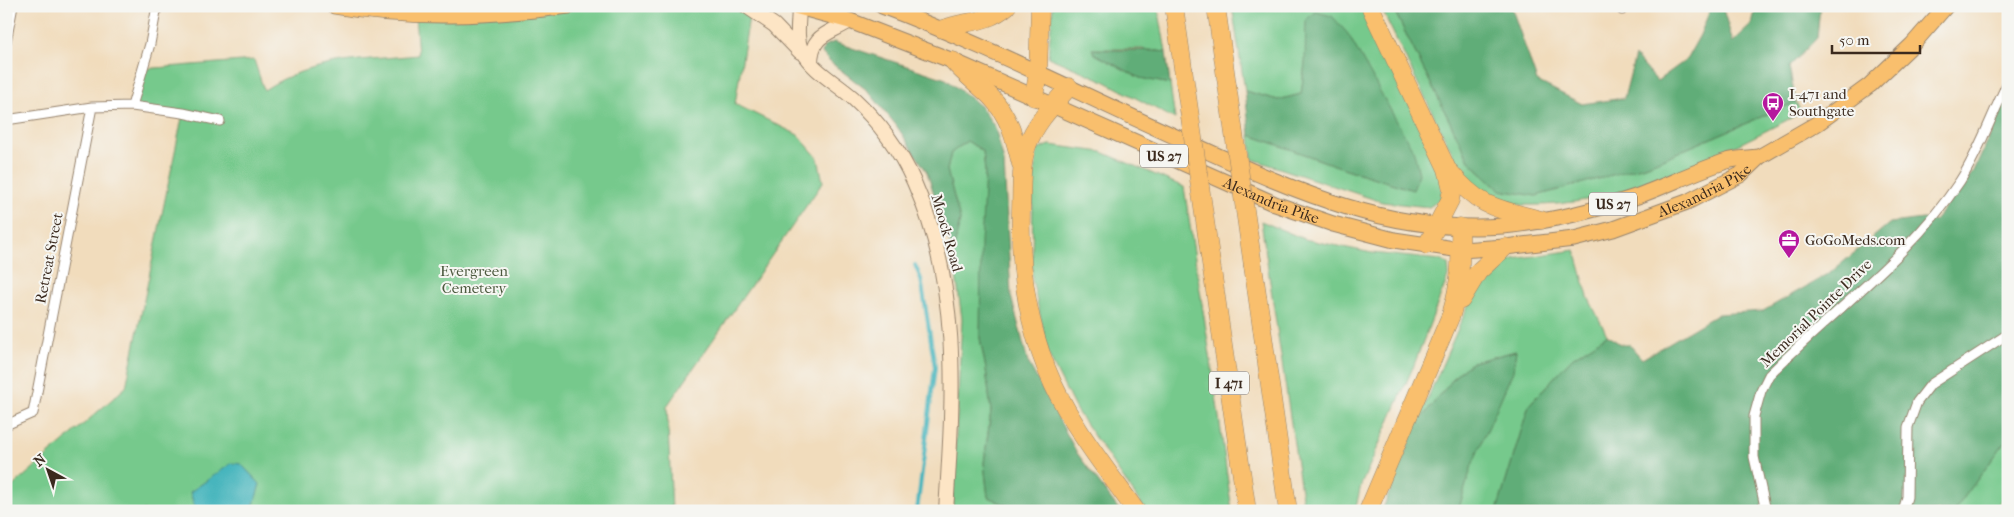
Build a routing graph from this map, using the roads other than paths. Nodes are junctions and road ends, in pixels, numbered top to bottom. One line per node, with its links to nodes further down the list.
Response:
1 (13, 6): 17 (street)
2 (157, 6): 25 (street)
3 (334, 6): 14 (main road)
4 (569, 6): 14 (main road)
5 (746, 6): 19 (main road)
6 (798, 6): 15 (main road, Alexandria Pike / US 27); 19 (main road, Moock Road)
7 (882, 6): 16 (main road, Alexandria Pike / US 27)
8 (1007, 6): 16 (highway)
9 (1040, 6): 20 (highway)
10 (1174, 6): 43 (highway, I 471, bridge)
11 (1216, 6): 44 (highway, I 471, bridge)
12 (1370, 6): 30 (highway)
13 (1946, 6): 29 (main road, Alexandria Pike / US 27)
14 (363, 8)
15 (850, 21): 18 (main road, Alexandria Pike / US 27); 19 (main road)
16 (943, 30): 20 (main road, Alexandria Pike / US 27)
17 (6, 42)
18 (952, 61): 23 (main road, Alexandria Pike / US 27); 31 (highway)
19 (811, 63): 41 (main road, Moock Road)
20 (1038, 73): 22 (main road, Alexandria Pike / US 27); 23 (highway)
21 (2008, 82): 46 (street, Memorial Pointe Drive)
22 (1069, 87): 24 (highway); 33 (main road, Alexandria Pike / US 27)
23 (1034, 97): 24 (main road, Alexandria Pike / US 27)
24 (1053, 105): 31 (highway); 35 (main road, Alexandria Pike / US 27)
25 (132, 106): 26 (street); 28 (street)
26 (92, 107): 27 (street); 40 (street, Retreat Street)
27 (6, 120)
28 (220, 121)
29 (1759, 157): 32 (main road, Alexandria Pike / US 27); 36 (main road, Alexandria Pike / US 27)
30 (1447, 169): 32 (highway); 33 (highway)
31 (1023, 171): 42 (highway)
32 (1541, 220): 34 (main road, Alexandria Pike / US 27)
33 (1438, 225): 34 (main road, Alexandria Pike / US 27); 35 (highway)
34 (1460, 227): 37 (highway)
35 (1427, 245): 37 (main road, Alexandria Pike / US 27)
36 (1505, 248): 37 (main road, Alexandria Pike / US 27); 38 (highway)
37 (1461, 250): 38 (highway)
38 (1451, 315): 45 (highway)
39 (2008, 334): 47 (street)
40 (6, 425)
41 (946, 511)
42 (1136, 511)
43 (1247, 511)
44 (1288, 511)
45 (1368, 511)
46 (1766, 511)
47 (1903, 511)

